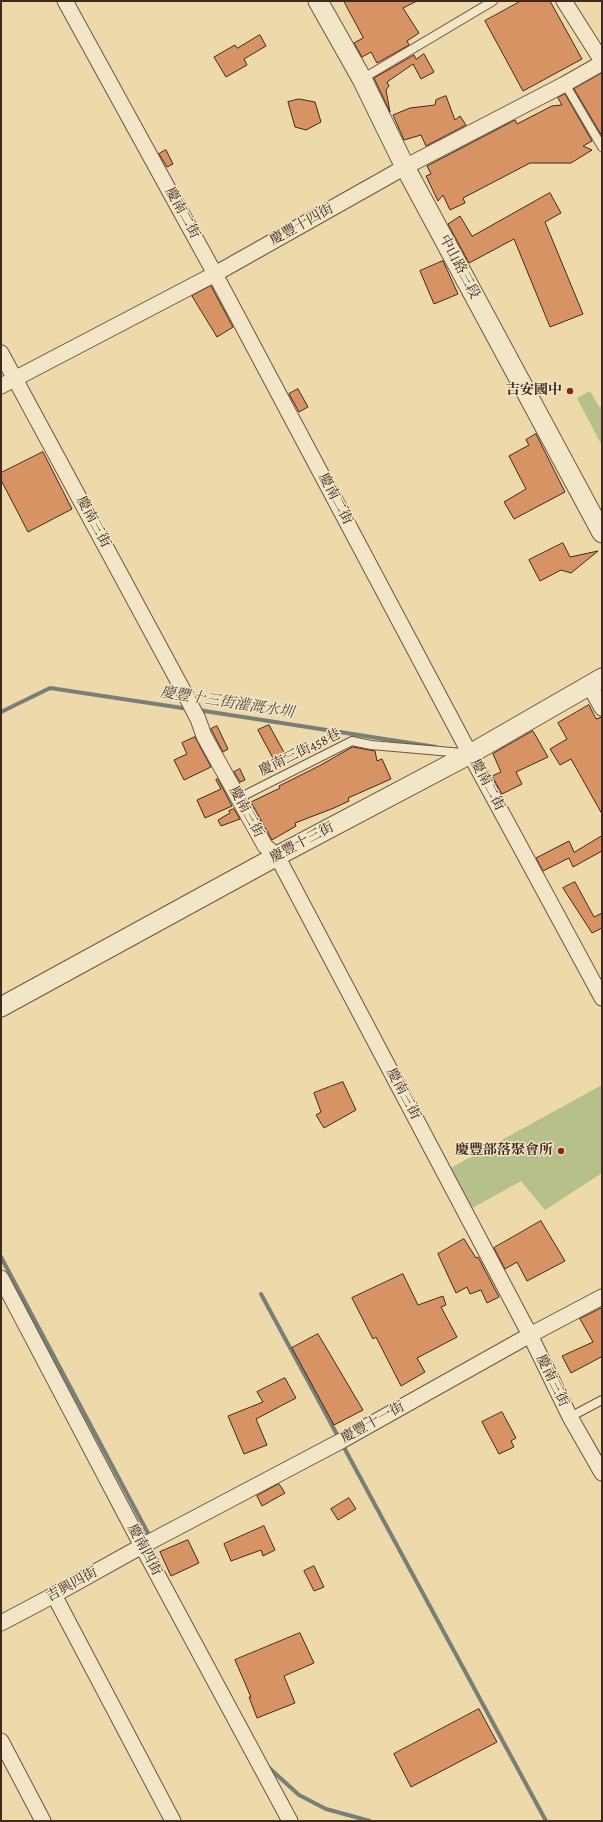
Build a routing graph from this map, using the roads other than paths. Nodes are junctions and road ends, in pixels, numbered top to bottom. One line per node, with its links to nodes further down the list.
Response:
1 (65, 1): 10 (street, 慶南二街)
2 (318, 1): 6 (street, 中山路三段)
3 (493, 1): 6 (lane)
4 (564, 1): 5 (street)
5 (602, 62): 7 (street, 慶豐十四街)
6 (362, 79): 9 (street, 中山路三段)
7 (565, 84): 8 (lane); 9 (street, 慶豐十四街)
8 (602, 147)
9 (405, 167): 10 (street, 慶豐十四街); 14 (street, 中山路三段)
10 (215, 274): 12 (street, 慶豐十四街); 17 (street, 慶南二街)
11 (1, 353): 12 (street, 慶南三街)
12 (15, 379): 13 (street, 慶豐十四街); 18 (street, 慶南三街)
13 (1, 386)
14 (602, 533)
15 (596, 682): 16 (street); 17 (street, 慶豐十三街)
16 (602, 708)
17 (470, 754): 18 (lane, 慶南三街458巷); 19 (street, 慶豐十三街); 20 (street, 慶南二街)
18 (239, 798): 19 (street, 慶南三街)
19 (277, 856): 21 (street, 慶豐十三街); 24 (street, 慶南三街)
20 (601, 993)
21 (1, 1007)
22 (1, 1278): 28 (street, 慶南四街)
23 (602, 1297): 24 (street, 慶豐十一街)
24 (530, 1335): 26 (street, 慶南三街); 28 (street, 慶豐十一街)
25 (602, 1400): 26 (lane)
26 (570, 1417): 27 (street, 慶南三街)
27 (602, 1472)
28 (142, 1546): 29 (street, 吉興四街); 34 (street, 慶南四街)
29 (54, 1595): 30 (street, 吉興四街); 33 (street)
30 (1, 1622)
31 (1, 1741): 32 (street)
32 (44, 1821)
33 (173, 1821)
34 (290, 1821)

